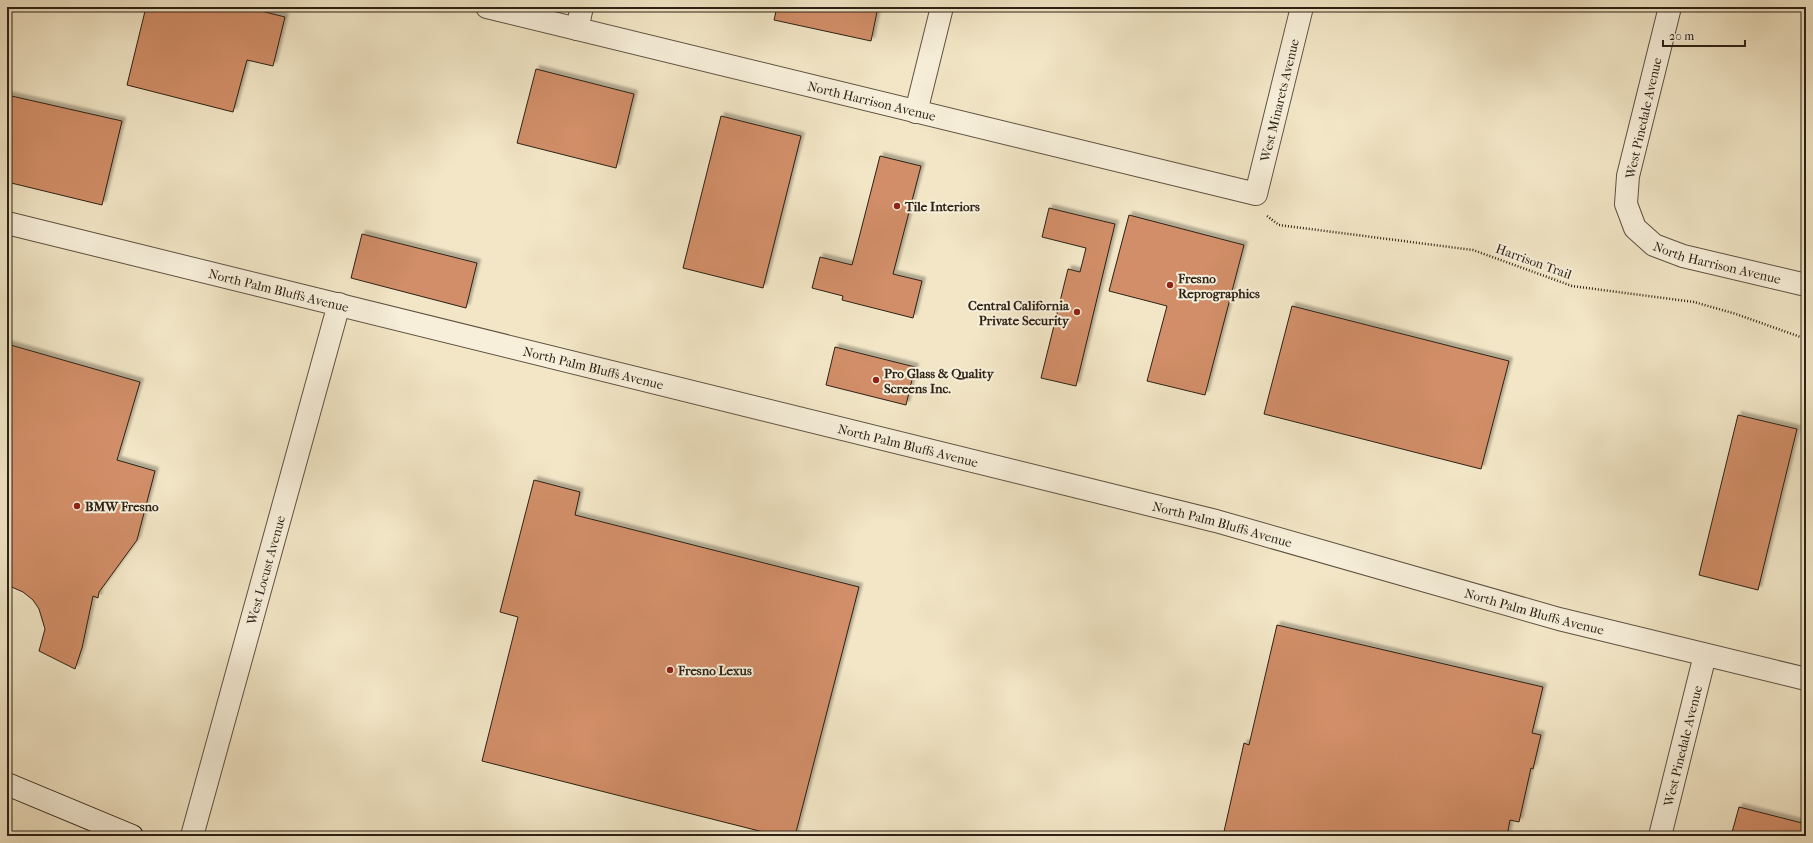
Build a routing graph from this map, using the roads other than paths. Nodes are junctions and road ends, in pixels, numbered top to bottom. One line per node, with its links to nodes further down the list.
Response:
1 (487, 7): 6 (street, North Harrison Avenue)
2 (582, 7): 6 (street)
3 (942, 7): 7 (street)
4 (1302, 7): 8 (street, West Minarets Avenue)
5 (1670, 7): 10 (street, West Pinedale Avenue)
6 (577, 29): 7 (street, North Harrison Avenue)
7 (916, 112): 8 (street, North Harrison Avenue)
8 (1260, 203)
9 (7, 222): 12 (street, North Palm Bluffs Avenue)
10 (1635, 228): 11 (street, North Harrison Avenue)
11 (1806, 285)
12 (339, 304): 13 (street, North Palm Bluffs Avenue); 17 (street, West Locust Avenue)
13 (1705, 655): 14 (street, North Palm Bluffs Avenue); 18 (street, West Pinedale Avenue)
14 (1806, 679)
15 (7, 784): 16 (street)
16 (132, 836)
17 (192, 836)
18 (1660, 836)

